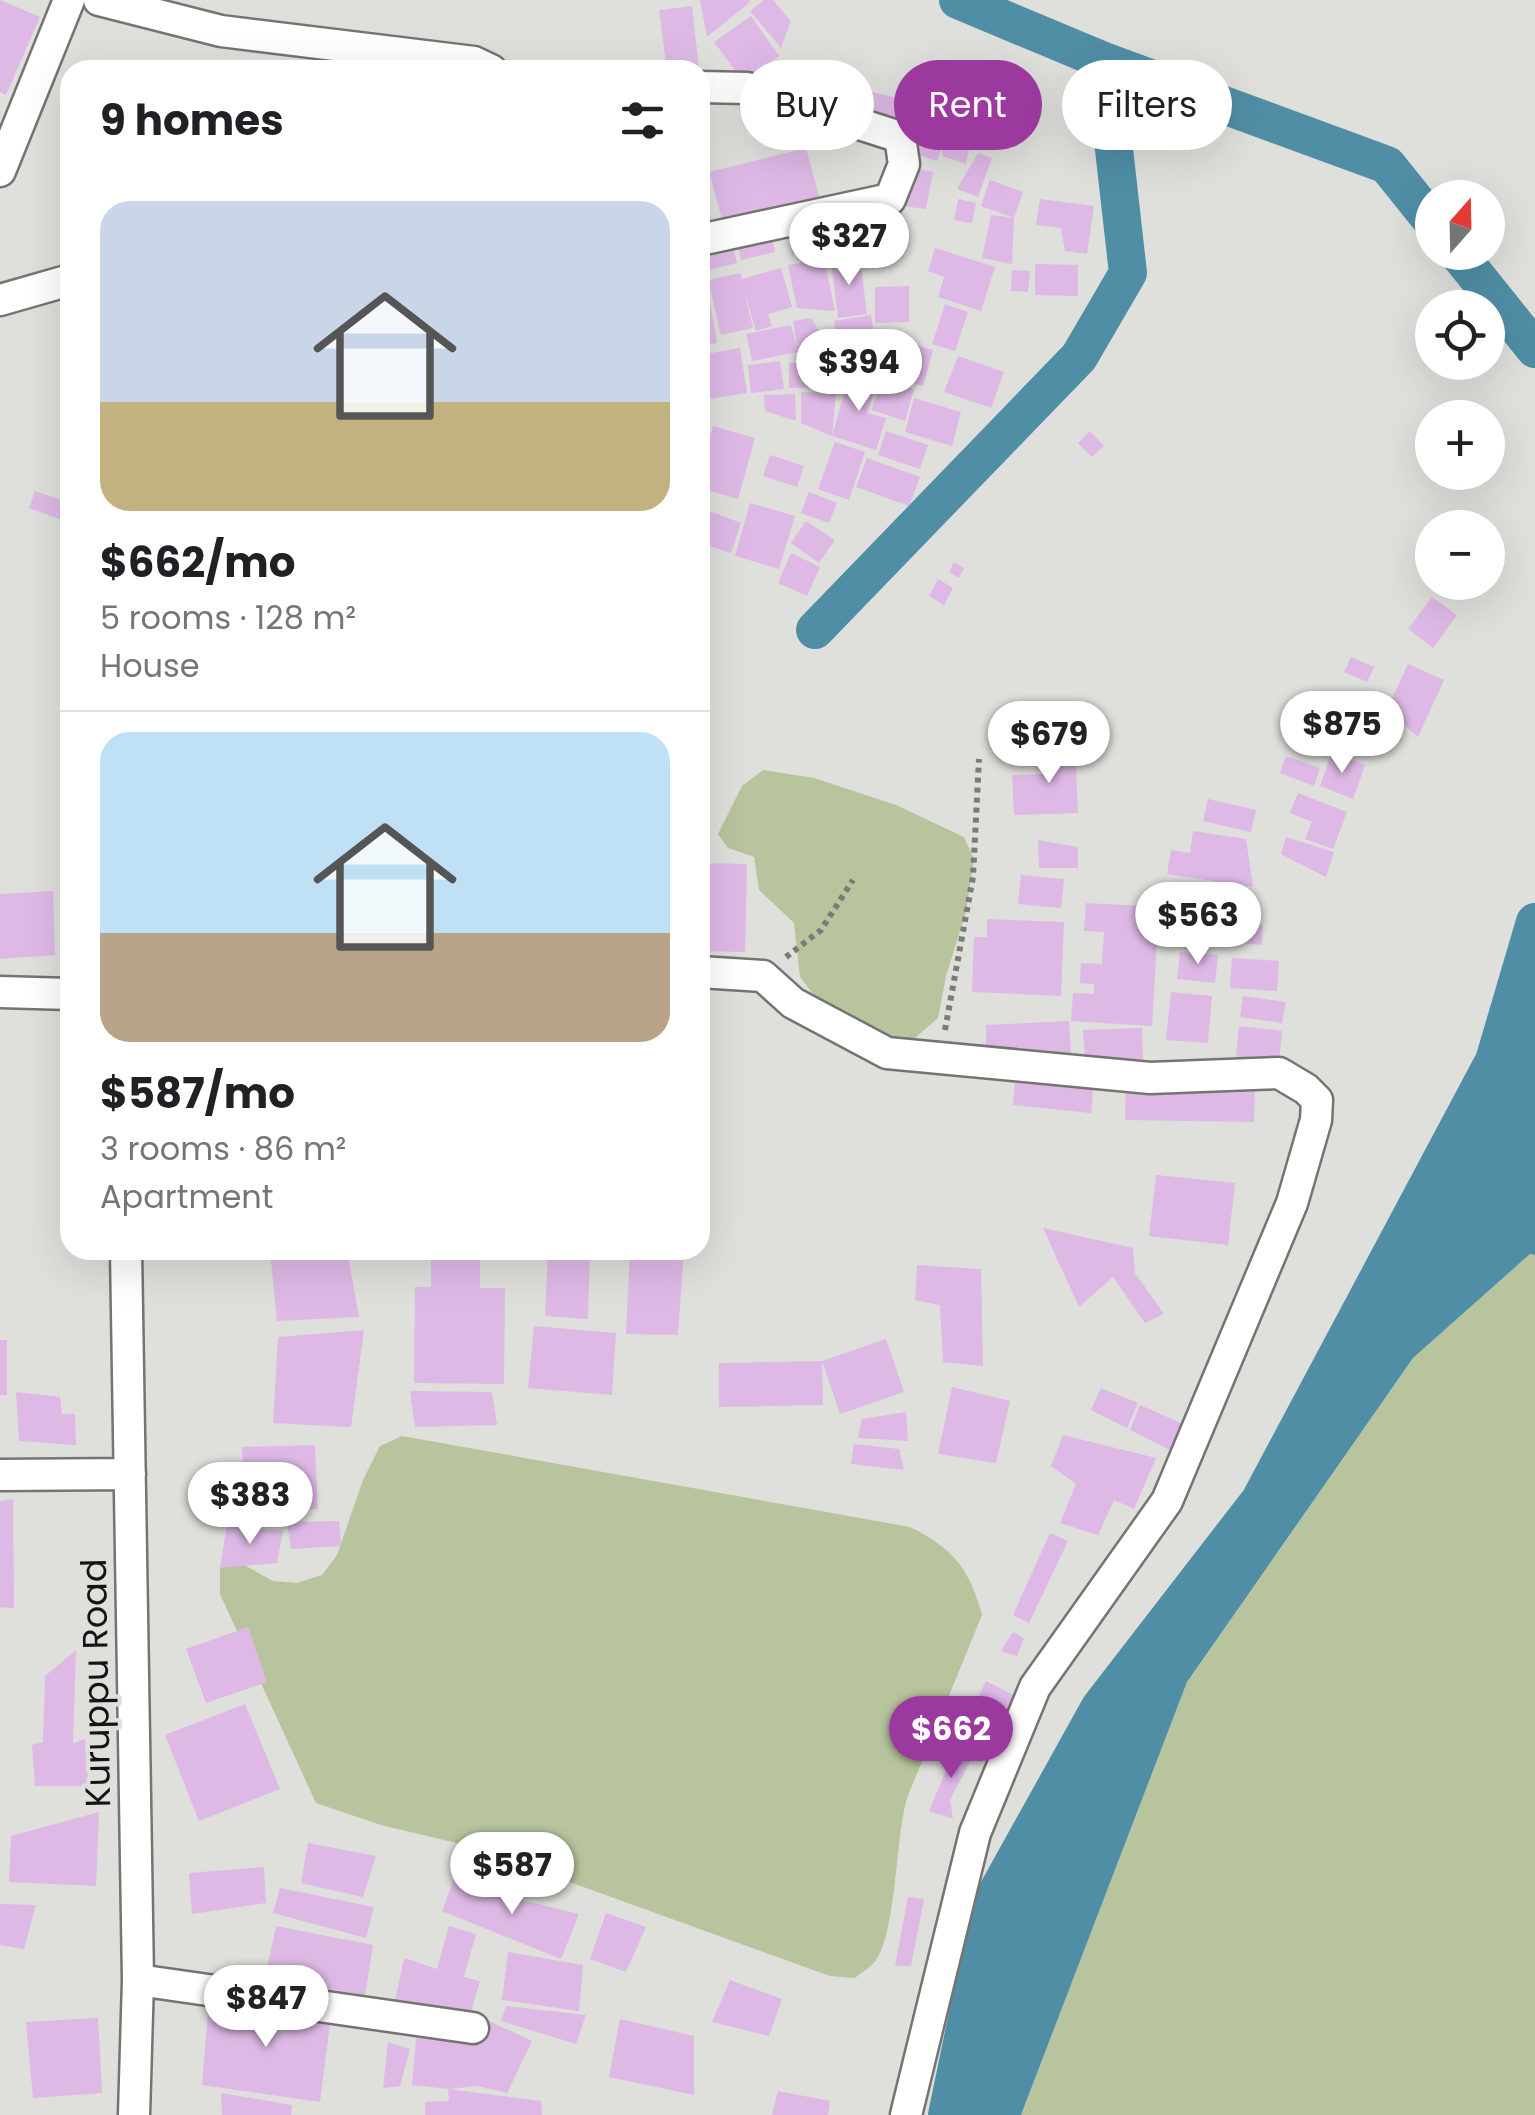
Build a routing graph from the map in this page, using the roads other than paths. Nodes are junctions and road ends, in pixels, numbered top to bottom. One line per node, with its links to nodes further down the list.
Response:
1 (70, 0): 5 (street)
2 (99, 0): 3 (street)
3 (457, 60)
4 (710, 87): 6 (street)
5 (0, 170)
6 (710, 238)
7 (60, 283): 8 (street)
8 (0, 300)
9 (710, 972): 18 (street)
10 (0, 992): 11 (street)
11 (60, 994)
12 (126, 1260): 14 (street, Kuruppu Road)
13 (0, 1474): 14 (street)
14 (130, 1474): 15 (street, Kuruppu Road)
15 (138, 1980): 16 (street); 17 (street, Kuruppu Road)
16 (473, 2028)
17 (134, 2115)
18 (906, 2115)

